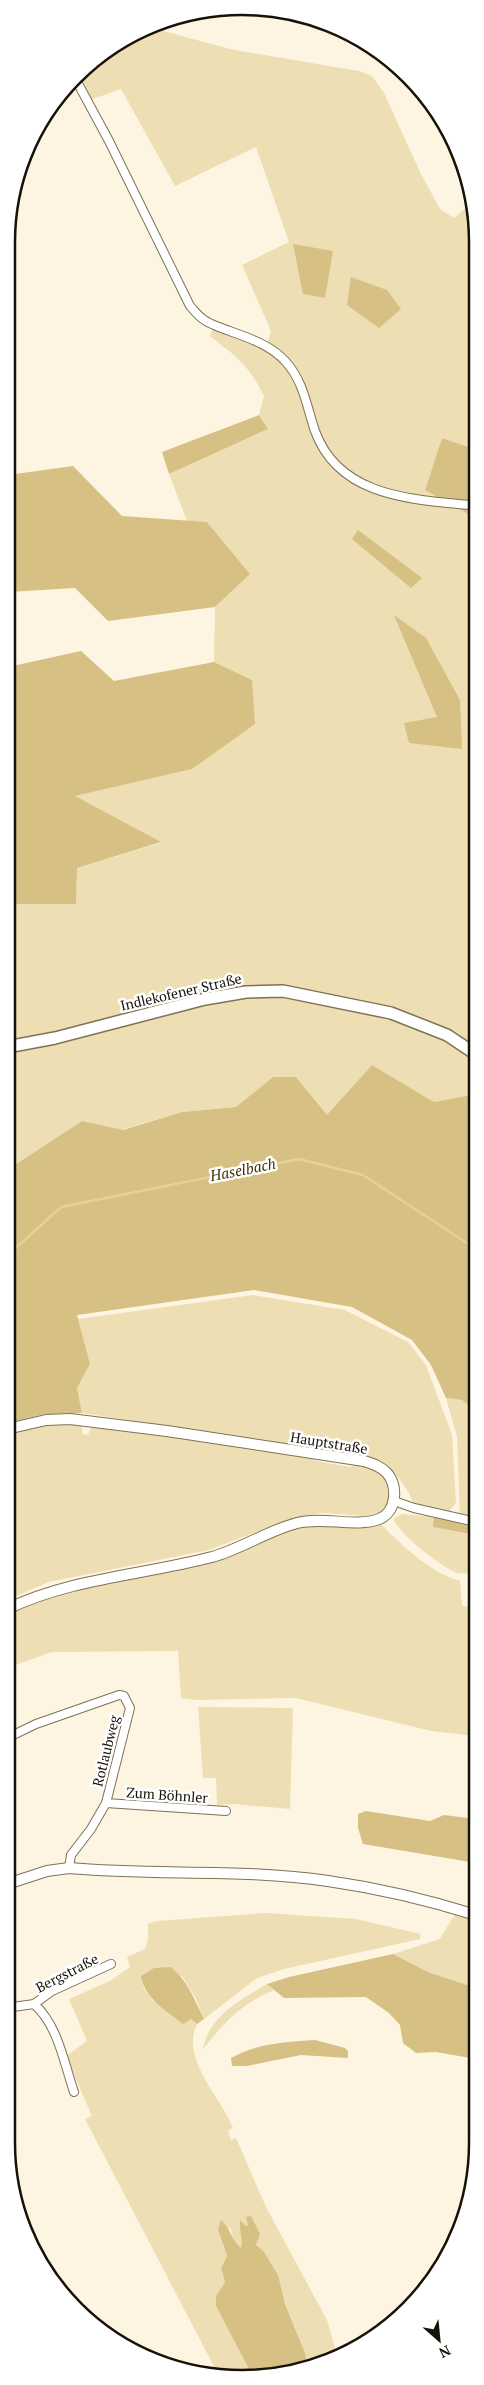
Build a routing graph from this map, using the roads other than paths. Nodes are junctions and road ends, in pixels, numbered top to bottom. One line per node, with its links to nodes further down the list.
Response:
1 (78, 84): 2 (street)
2 (469, 505)
3 (15, 1045): 4 (main road, Indlekofener Straße)
4 (469, 1050)
5 (15, 1427): 6 (street, Hauptstraße)
6 (394, 1501): 7 (street); 8 (street)
7 (469, 1520)
8 (15, 1606)
9 (15, 1734): 10 (street, Rotlaubweg)
10 (106, 1803): 11 (street, Zum Böhnler); 12 (street, Rotlaubweg)
11 (226, 1811)
12 (69, 1868): 13 (street); 14 (street)
13 (15, 1881)
14 (469, 1913)
15 (111, 1964): 16 (street, Bergstraße)
16 (34, 2004): 17 (street, Bergstraße); 18 (street, Bergstraße)
17 (15, 2007)
18 (74, 2092)

